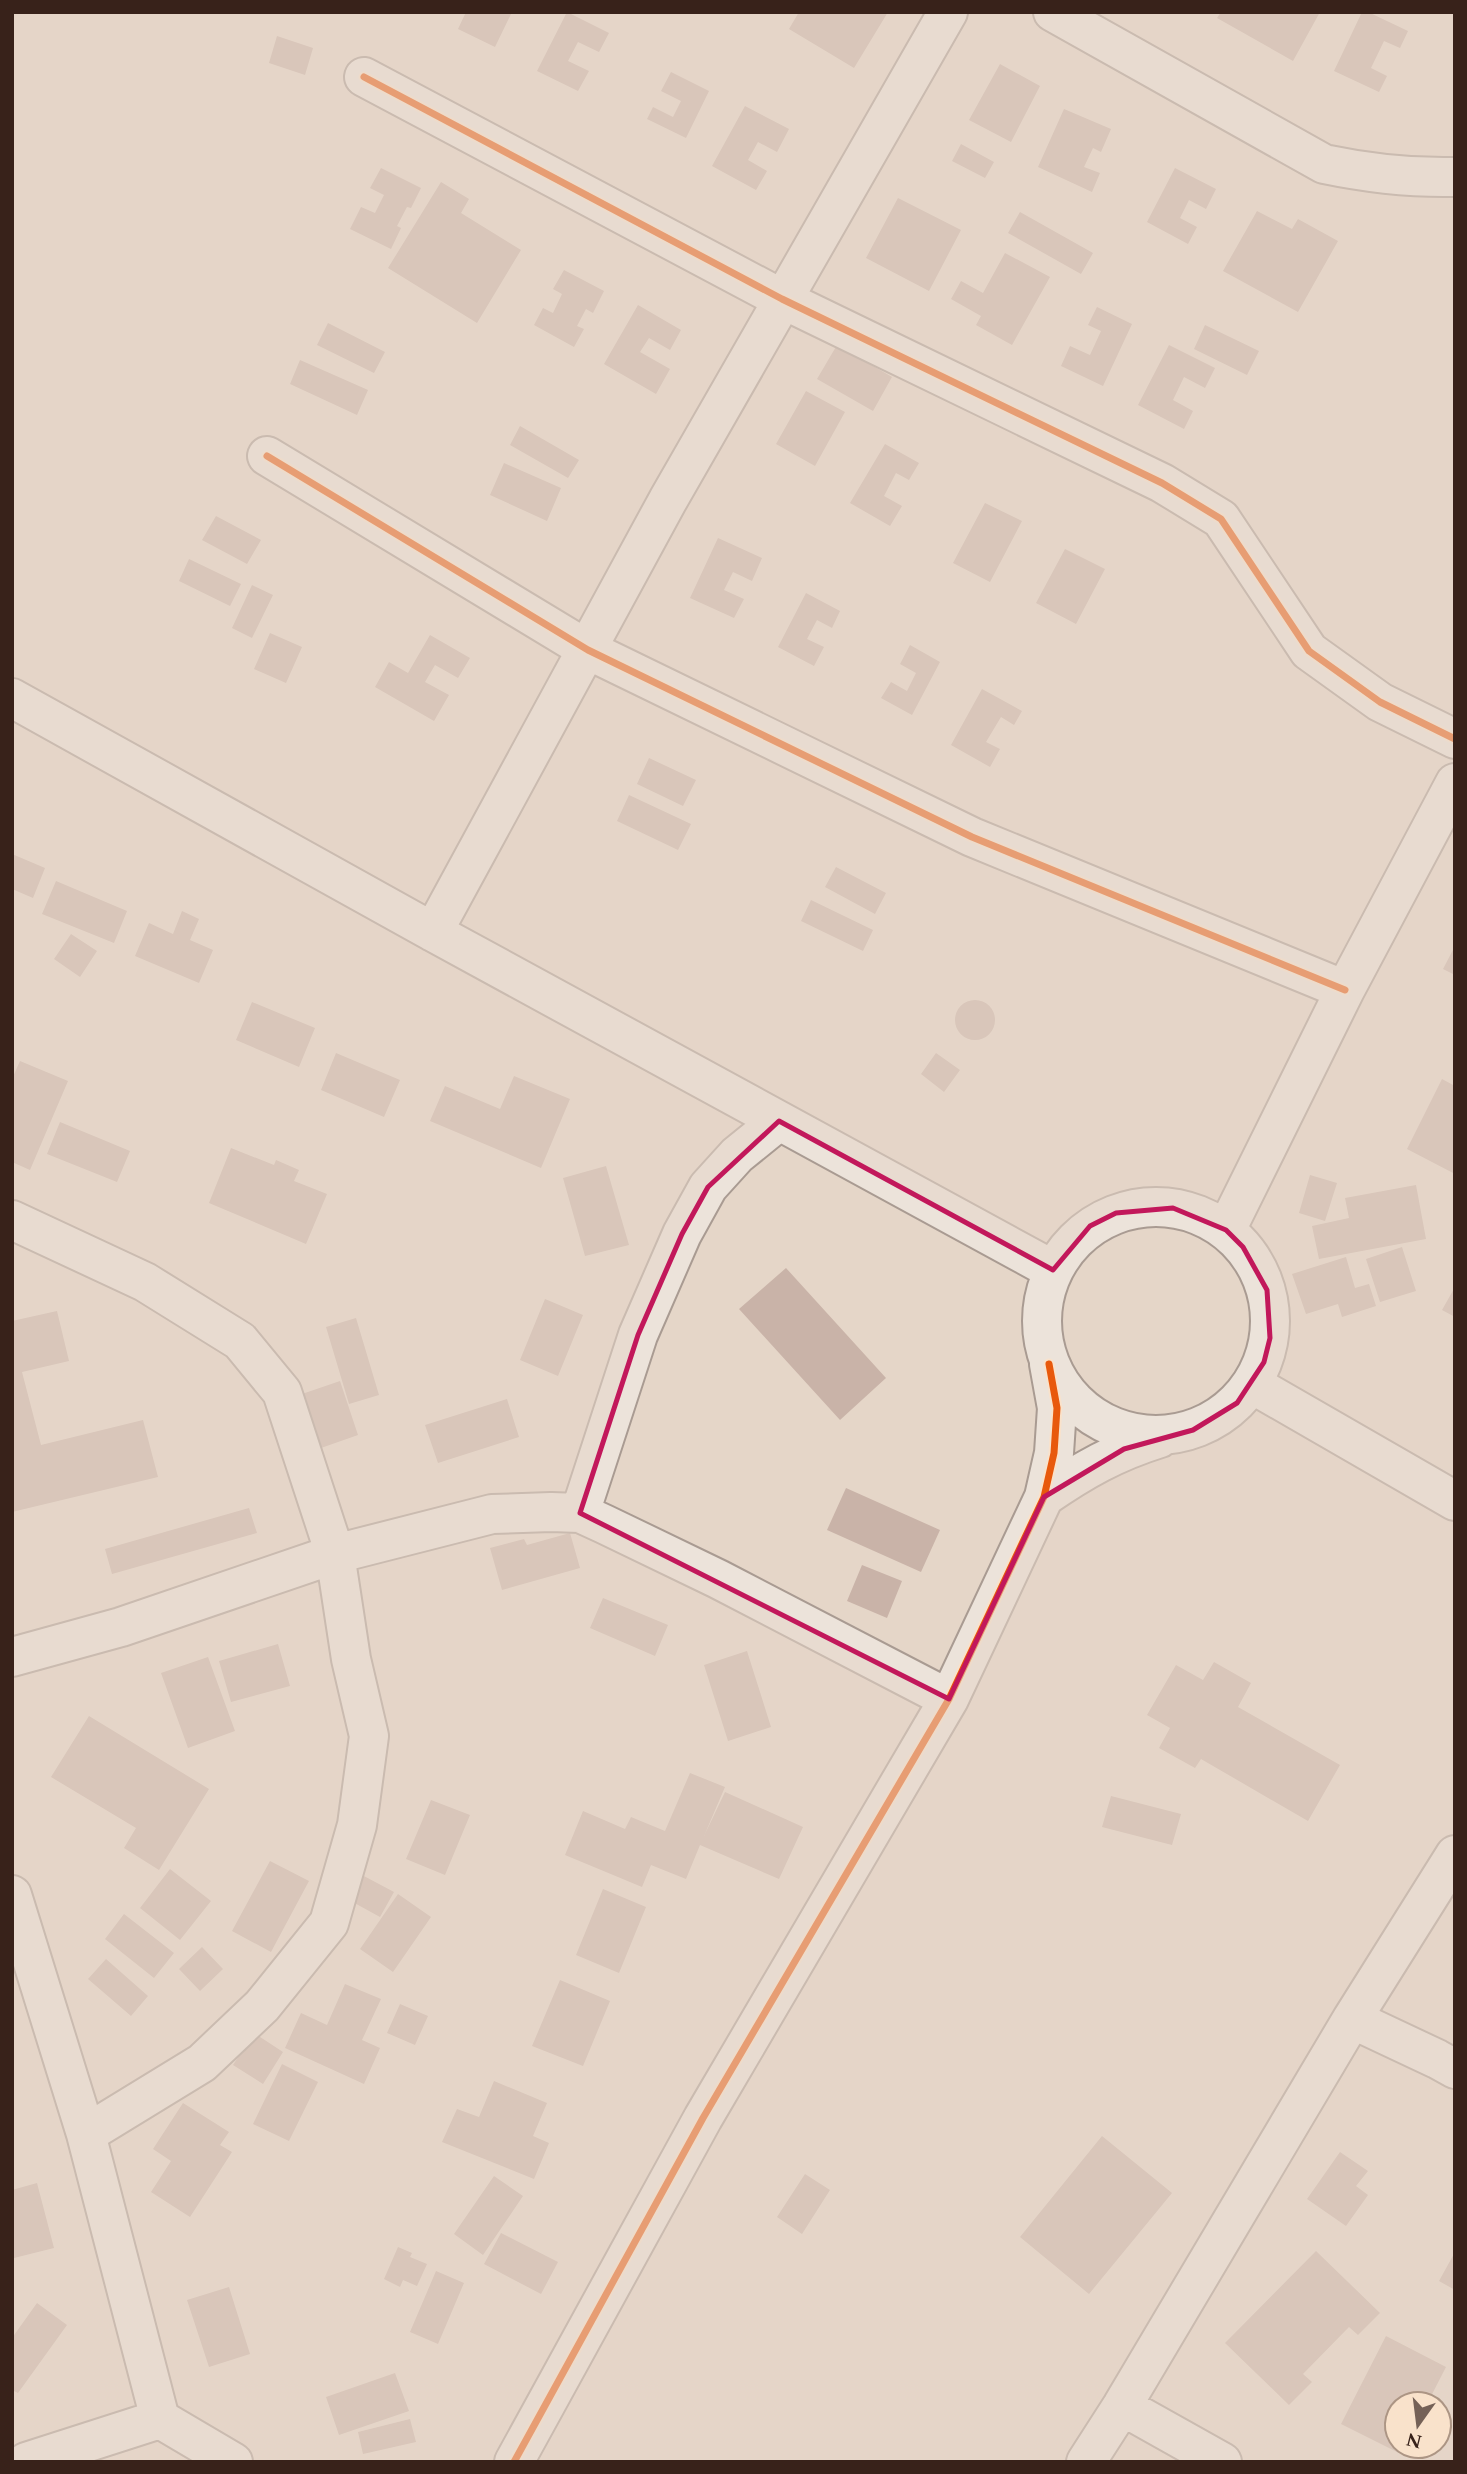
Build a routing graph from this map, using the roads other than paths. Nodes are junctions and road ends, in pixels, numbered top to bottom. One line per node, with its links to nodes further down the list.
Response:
1 (948, 12): 5 (street)
2 (1053, 12): 4 (street)
3 (364, 77): 5 (street)
4 (1455, 177)
5 (782, 299): 7 (street); 9 (street)
6 (267, 456): 7 (street)
7 (588, 650): 11 (street); 12 (street)
8 (12, 698): 11 (street)
9 (1455, 739)
10 (1455, 783): 12 (street)
11 (433, 932): 13 (street)
12 (1345, 990): 15 (street)
13 (779, 1121): 16 (street); 22 (street)
14 (12, 1220): 23 (street)
15 (1226, 1230): 16 (street); 18 (street)
16 (1053, 1270): 17 (street)
17 (1049, 1364): 19 (street); 20 (street)
18 (1252, 1384): 19 (street); 21 (street)
19 (1169, 1435): 20 (street)
20 (1044, 1497): 25 (street)
21 (1455, 1501)
22 (579, 1513): 23 (street); 25 (street)
23 (334, 1554): 24 (street); 30 (street)
24 (12, 1657)
25 (949, 1699): 35 (street)
26 (1455, 1855): 28 (street)
27 (12, 1895): 30 (street)
28 (1352, 2019): 29 (street); 31 (street)
29 (1455, 2069)
30 (86, 2134): 32 (street)
31 (1122, 2406): 36 (street); 37 (street)
32 (160, 2419): 33 (street); 34 (street)
33 (26, 2462)
34 (233, 2462)
35 (514, 2462)
36 (1086, 2462)
37 (1223, 2462)

